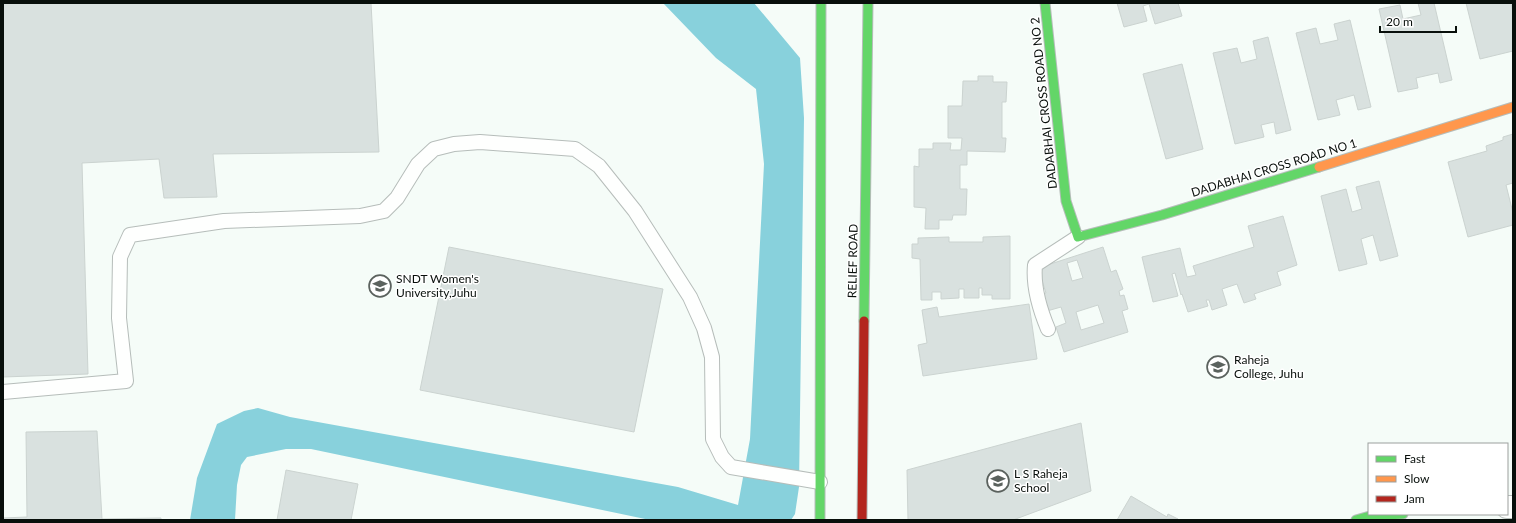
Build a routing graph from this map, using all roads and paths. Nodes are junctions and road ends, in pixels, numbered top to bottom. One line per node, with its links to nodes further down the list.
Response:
1 (821, 3): 8 (street)
2 (868, 3): 11 (street, RELIEF ROAD)
3 (1045, 3): 5 (street, DADABHAI CROSS ROAD NO 2)
4 (1513, 107): 5 (street, DADABHAI CROSS ROAD NO 1)
5 (1078, 237): 6 (lane)
6 (1048, 329)
7 (3, 392): 8 (lane)
8 (820, 482): 10 (street)
9 (1387, 515): 12 (street)
10 (820, 520)
11 (862, 520)
12 (1356, 520)

